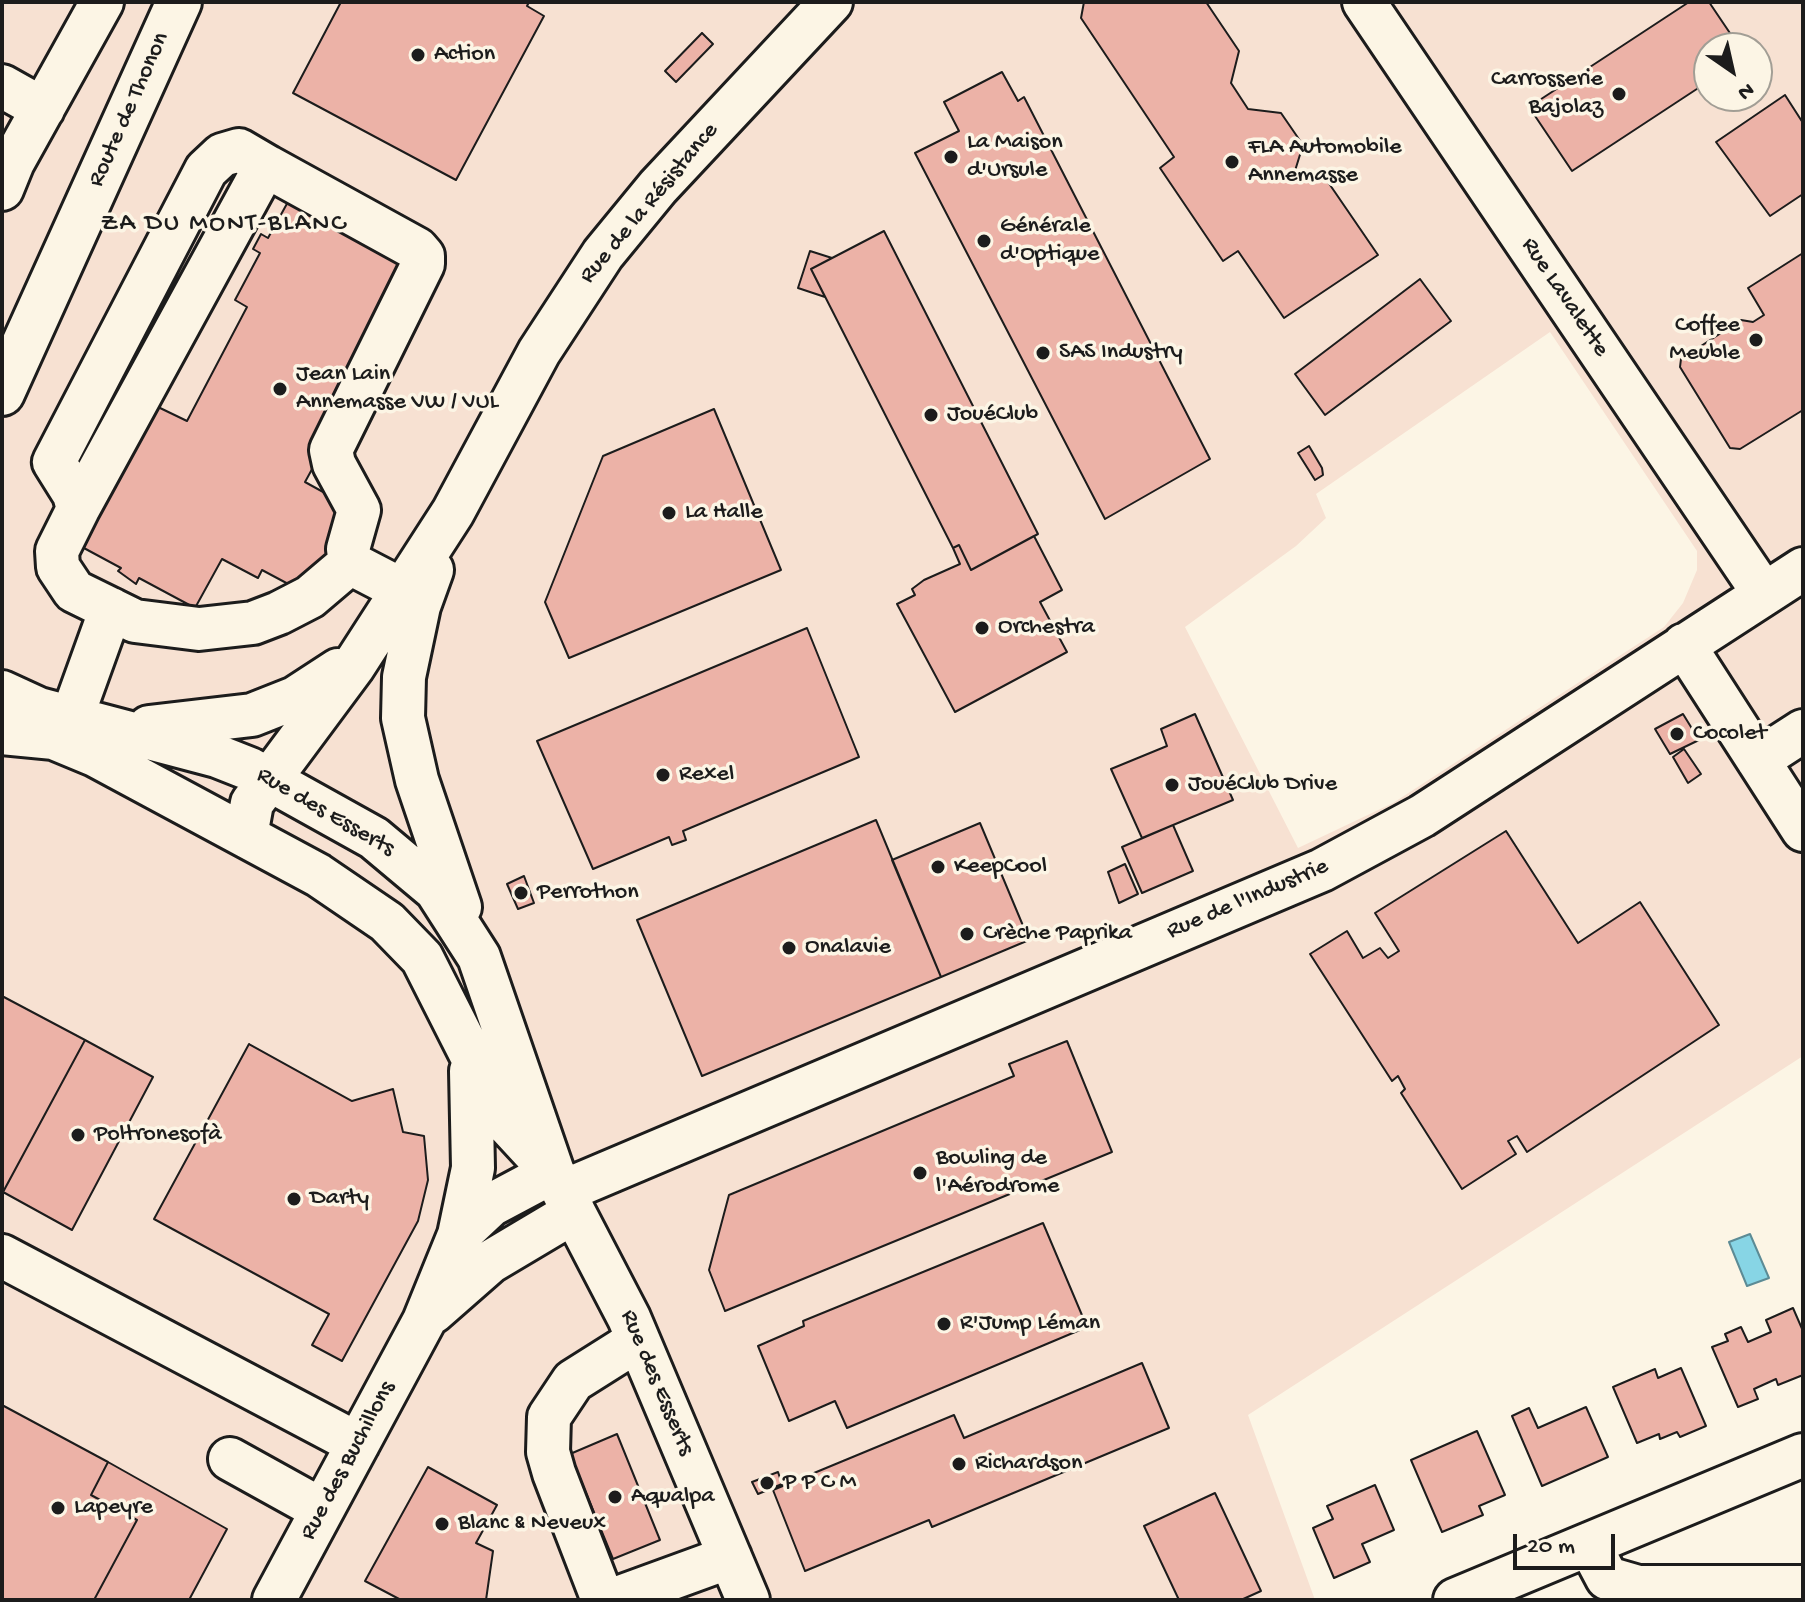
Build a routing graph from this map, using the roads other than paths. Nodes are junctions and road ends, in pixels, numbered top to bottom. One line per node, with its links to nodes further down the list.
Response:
1 (102, 2): 6 (street)
2 (179, 2): 8 (main road, Route de Thonon)
3 (831, 2): 9 (street, Rue de la Résistance)
4 (1364, 2): 13 (street, Rue Lavalette)
5 (2, 86): 6 (street)
6 (43, 109): 7 (street)
7 (2, 189)
8 (2, 393)
9 (453, 512): 12 (street, Rue de la Résistance); 23 (street, Rue de la Résistance)
10 (350, 563): 12 (street); 14 (street); 14 (street)
11 (1803, 569): 13 (street, Rue de l'Industrie)
12 (402, 590): 16 (street, Rue de la Résistance)
13 (1764, 594): 15 (street, Rue de l'Industrie)
14 (111, 609): 18 (street)
15 (1684, 645): 22 (street); 31 (street, Rue de l'Industrie)
16 (366, 647): 19 (street); 24 (street, Rue de la Résistance)
17 (2, 692): 18 (street, Rue des Esserts)
18 (72, 717): 19 (street, Rue des Esserts)
19 (116, 729): 24 (street, Rue des Esserts)
20 (1803, 731): 22 (street)
21 (2, 733): 26 (street, Rue des Esserts)
22 (1758, 760): 25 (street)
23 (415, 775): 27 (street); 29 (street, Rue de la Résistance)
24 (269, 778): 26 (street, Rue de la Résistance); 27 (street, Rue des Esserts)
25 (1803, 830)
26 (246, 836): 28 (street, Rue des Esserts)
27 (374, 838): 28 (street); 29 (street, Rue des Esserts)
28 (318, 875): 30 (street, Rue des Esserts)
29 (479, 957): 31 (street, Rue des Esserts)
30 (467, 1045): 31 (street, Rue des Esserts); 32 (street)
31 (564, 1192): 32 (street, Rue des Buchillons); 34 (street, Rue des Buchillons); 35 (street, Rue des Esserts)
32 (459, 1235): 34 (street, Rue des Buchillons)
33 (2, 1256): 36 (street)
34 (424, 1321): 36 (street, Rue des Buchillons)
35 (638, 1340): 41 (street, Rue des Esserts); 44 (street)
36 (358, 1444): 39 (street, Rue des Buchillons)
37 (1803, 1455): 40 (street)
38 (230, 1459): 39 (street)
39 (322, 1510): 43 (street, Rue des Buchillons)
40 (1589, 1544): 42 (street); 47 (street)
41 (730, 1557): 45 (street); 46 (street, Rue des Esserts)
42 (1803, 1587)
43 (274, 1600)
44 (603, 1600)
45 (612, 1600)
46 (748, 1600)
47 (1455, 1600)

